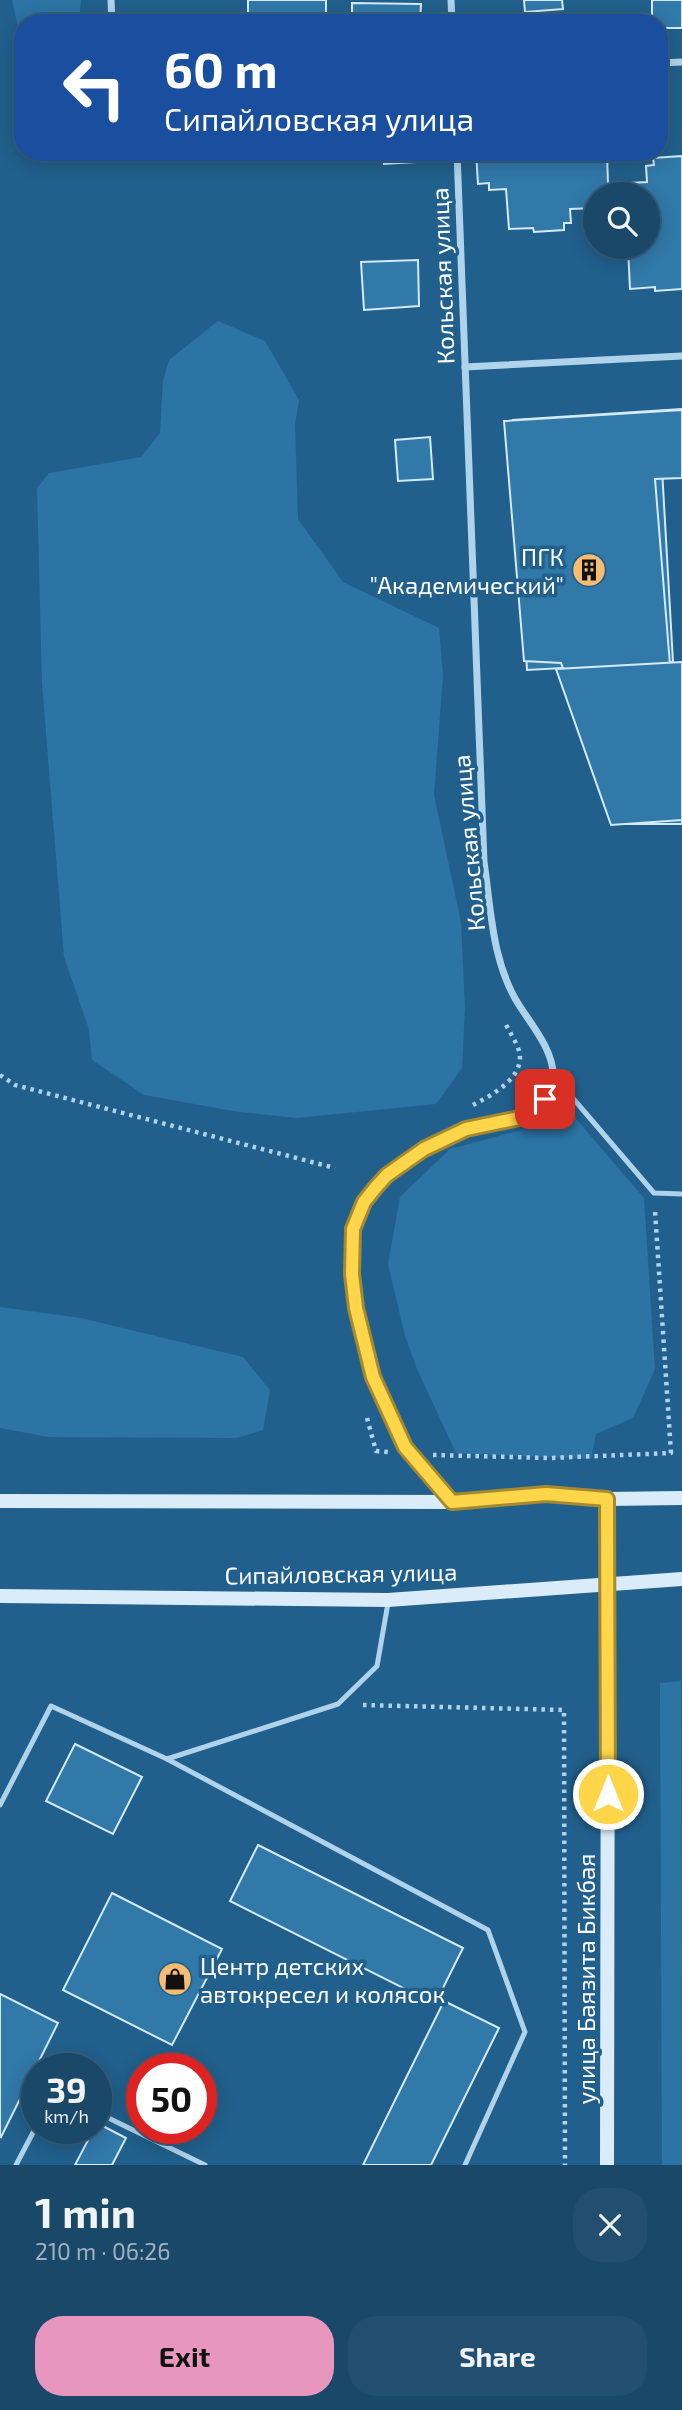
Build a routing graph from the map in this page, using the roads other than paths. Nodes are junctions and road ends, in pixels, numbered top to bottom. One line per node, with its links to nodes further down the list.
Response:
1 (457, 161): 3 (street, Кольская улица)
2 (682, 356): 3 (street)
3 (465, 367): 4 (street, Кольская улица)
4 (553, 1075): 5 (lane); 9 (street)
5 (682, 1194)
6 (682, 1498): 7 (main road)
7 (607, 1499): 9 (main road); 11 (main road, улица Баязита Бикбая)
8 (0, 1501): 9 (main road)
9 (452, 1502)
10 (682, 1579): 11 (main road, Сипайловская улица)
11 (608, 1585): 13 (main road, Сипайловская улица); 21 (main road, улица Баязита Бикбая)
12 (0, 1596): 13 (main road, Сипайловская улица)
13 (388, 1600): 14 (lane)
14 (167, 1759): 15 (lane); 20 (lane)
15 (0, 1805)
16 (112, 2120): 19 (lane)
17 (27, 2144): 18 (lane)
18 (16, 2165)
19 (205, 2165)
20 (465, 2165)
21 (607, 2165)

